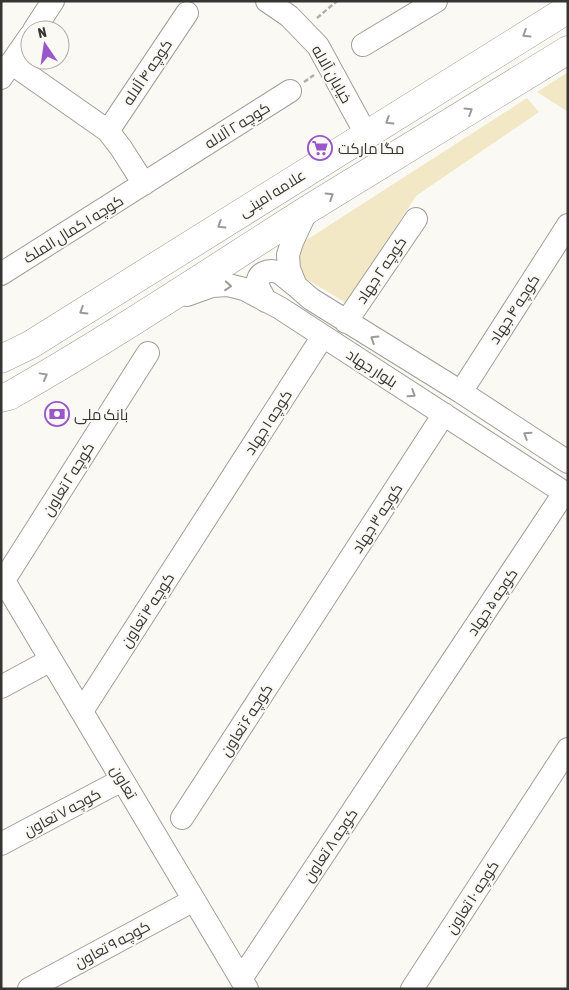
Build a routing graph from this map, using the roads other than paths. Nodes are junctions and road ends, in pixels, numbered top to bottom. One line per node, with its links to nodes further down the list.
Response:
1 (53, 1): 6 (street)
2 (267, 1): 13 (street, خیابان آلاله)
3 (436, 1): 7 (street)
4 (568, 9): 13 (main road, علامه امینی, one-way to 13)
5 (187, 12): 12 (street, کوچه ۴ آلاله)
6 (41, 20)
7 (363, 45)
8 (20, 50): 10 (street)
9 (568, 50): 15 (main road, one-way to 9)
10 (6, 70): 12 (street)
11 (290, 91): 14 (street, کوچه ۲ آلاله)
12 (108, 131): 14 (street)
13 (366, 134): 25 (main road, علامه امینی, one-way to 25)
14 (144, 184): 18 (street, کوچه ۱ کمال الملک)
15 (307, 210): 19 (street); 21 (main road)
16 (416, 219): 22 (street, کوچه ۲ جهاد)
17 (568, 225): 26 (street, کوچه ۴ جهاد)
18 (1, 274)
19 (296, 286): 20 (street, بلوار جهاد); 22 (street, بلوار جهاد)
20 (266, 301): 21 (street, بلوار جهاد, one-way to 20); 23 (street, بلوار جهاد)
21 (165, 302): 27 (main road, one-way to 21)
22 (346, 322): 26 (street, بلوار جهاد, one-way to 22)
23 (323, 336): 28 (street, بلوار جهاد, one-way to 28); 31 (street, کوچه ۱ جهاد)
24 (148, 353): 32 (street, کوچه ۲ تعاون)
25 (1, 359)
26 (461, 392): 29 (street, بلوار جهاد, one-way to 26)
27 (1, 398)
28 (444, 414): 30 (street, بلوار جهاد); 33 (street, کوچه ۳ جهاد)
29 (568, 462)
30 (566, 494): 37 (street, کوچه ۵ جهاد)
31 (212, 508): 36 (street, کوچه ۴ تعاون)
32 (2, 578): 34 (street, تعاون)
33 (310, 622): 40 (street, کوچه ۶ تعاون)
34 (51, 660): 35 (street); 36 (street, تعاون)
35 (1, 687)
36 (82, 711): 39 (street, تعاون)
37 (419, 711): 43 (street, کوچه ۸ تعاون)
38 (568, 749): 45 (street, کوچه ۱۰ تعاون)
39 (122, 780): 41 (street, کوچه ۷ تعاون); 42 (street, تعاون)
40 (182, 818)
41 (1, 844)
42 (194, 900): 43 (street, تعاون); 44 (street, کوچه ۹ تعاون)
43 (244, 984)
44 (29, 989)
45 (412, 989)

